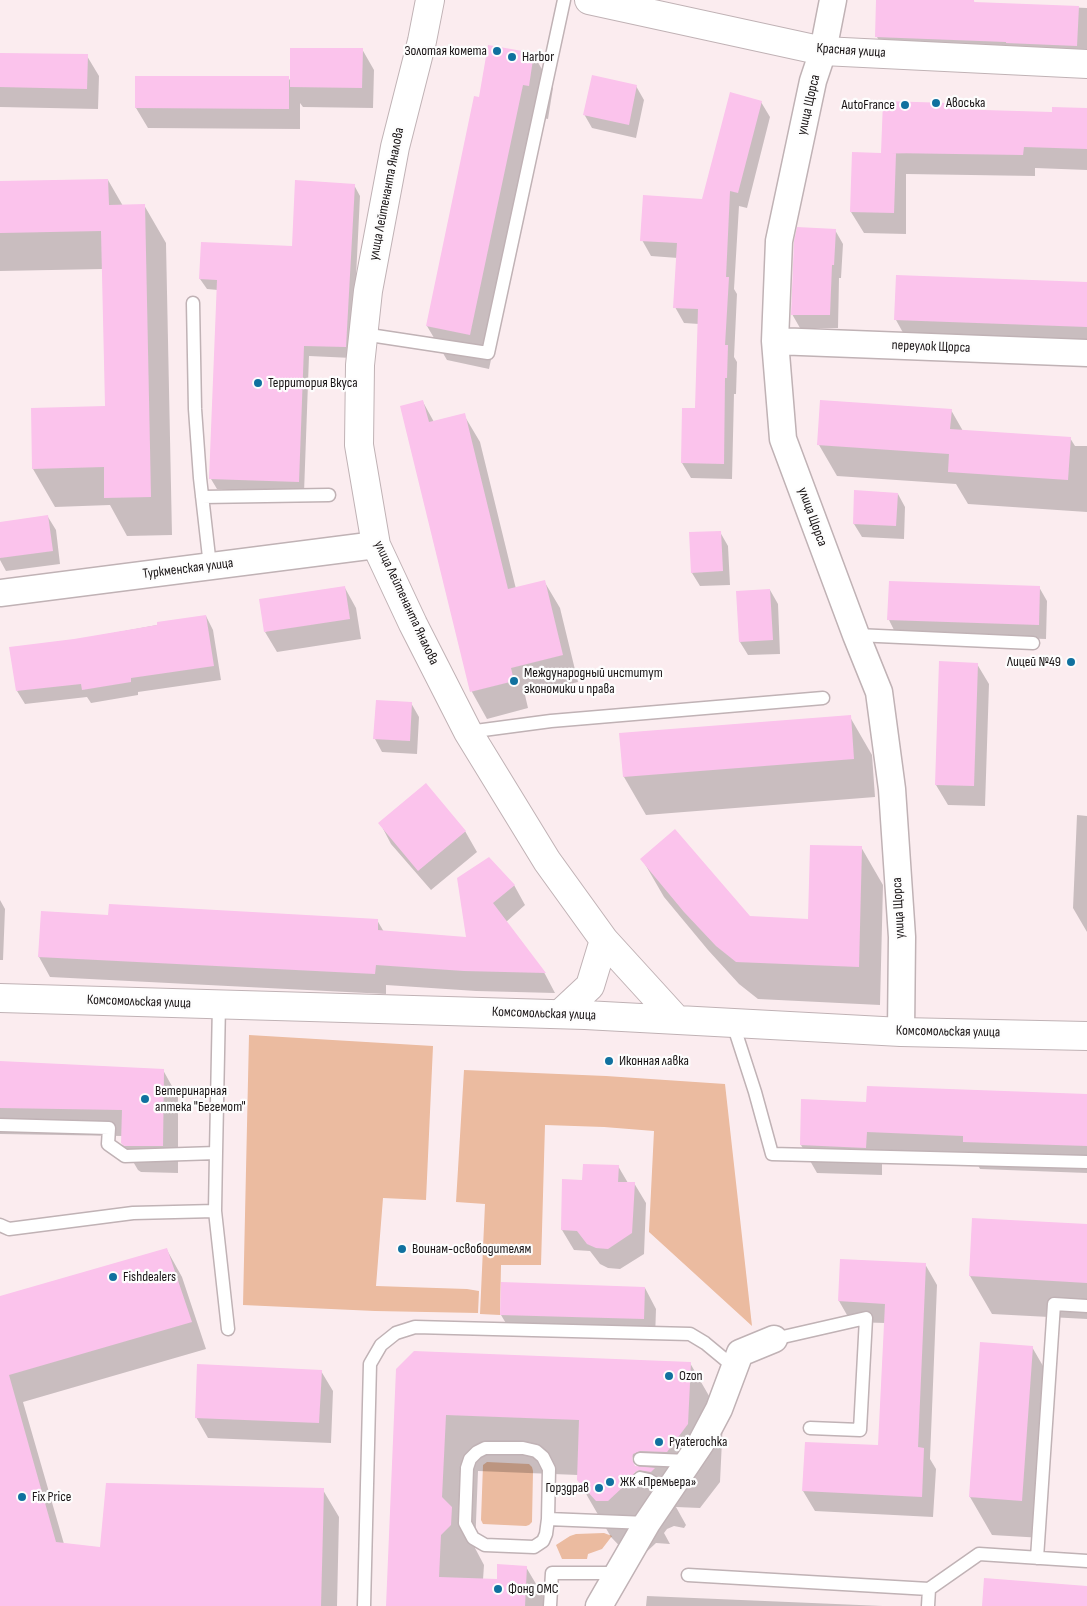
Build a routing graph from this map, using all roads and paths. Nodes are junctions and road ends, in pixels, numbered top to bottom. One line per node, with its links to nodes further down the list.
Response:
1 (430, 0): 8 (street, улица Лейтенанта Яналова)
2 (564, 0): 8 (lane)
3 (589, 0): 5 (street, Красная улица)
4 (833, 0): 5 (street, улица Щорса)
5 (823, 51): 6 (street, Красная улица); 9 (street, улица Щорса)
6 (1087, 64)
7 (193, 303): 12 (lane)
8 (363, 334): 13 (street, улица Лейтенанта Яналова)
9 (775, 341): 10 (street, переулок Щорса); 16 (street, улица Щорса)
10 (1087, 353)
11 (329, 496): 12 (lane)
12 (202, 497): 14 (lane)
13 (376, 545): 14 (street, Туркменская улица); 19 (street, улица Лейтенанта Яналова)
14 (210, 566): 15 (street, Туркменская улица)
15 (0, 593)
16 (856, 635): 17 (lane); 26 (street, улица Щорса)
17 (1033, 643)
18 (823, 698): 19 (lane)
19 (468, 732): 20 (street, улица Лейтенанта Яналова)
20 (604, 940): 23 (street); 24 (street, улица Лейтенанта Яналова)
21 (0, 998): 22 (street, Комсомольская улица)
22 (219, 1004): 23 (street, Комсомольская улица); 29 (lane)
23 (560, 1014): 24 (street, Комсомольская улица)
24 (676, 1019): 25 (street, Комсомольская улица)
25 (733, 1024): 26 (street, Комсомольская улица); 30 (lane)
26 (901, 1032): 27 (street, Комсомольская улица)
27 (1087, 1036)
28 (0, 1125): 29 (lane)
29 (216, 1153): 31 (lane)
30 (1087, 1162)
31 (215, 1211): 32 (lane); 34 (lane)
32 (0, 1225)
33 (1087, 1306): 44 (lane)
34 (228, 1329)
35 (774, 1339): 36 (street); 37 (lane)
36 (734, 1367): 39 (street); 49 (lane)
37 (810, 1428)
38 (640, 1459): 39 (lane)
39 (688, 1461): 41 (street)
40 (640, 1478): 41 (lane)
41 (668, 1492): 43 (street)
42 (548, 1519): 42 (lane); 43 (lane)
43 (647, 1523): 46 (street)
44 (1037, 1558): 45 (lane); 48 (lane)
45 (1087, 1561)
46 (618, 1573): 50 (lane); 51 (street)
47 (688, 1575): 48 (lane)
48 (929, 1589): 52 (lane)
49 (364, 1606)
50 (550, 1606)
51 (599, 1606)
52 (928, 1606)

